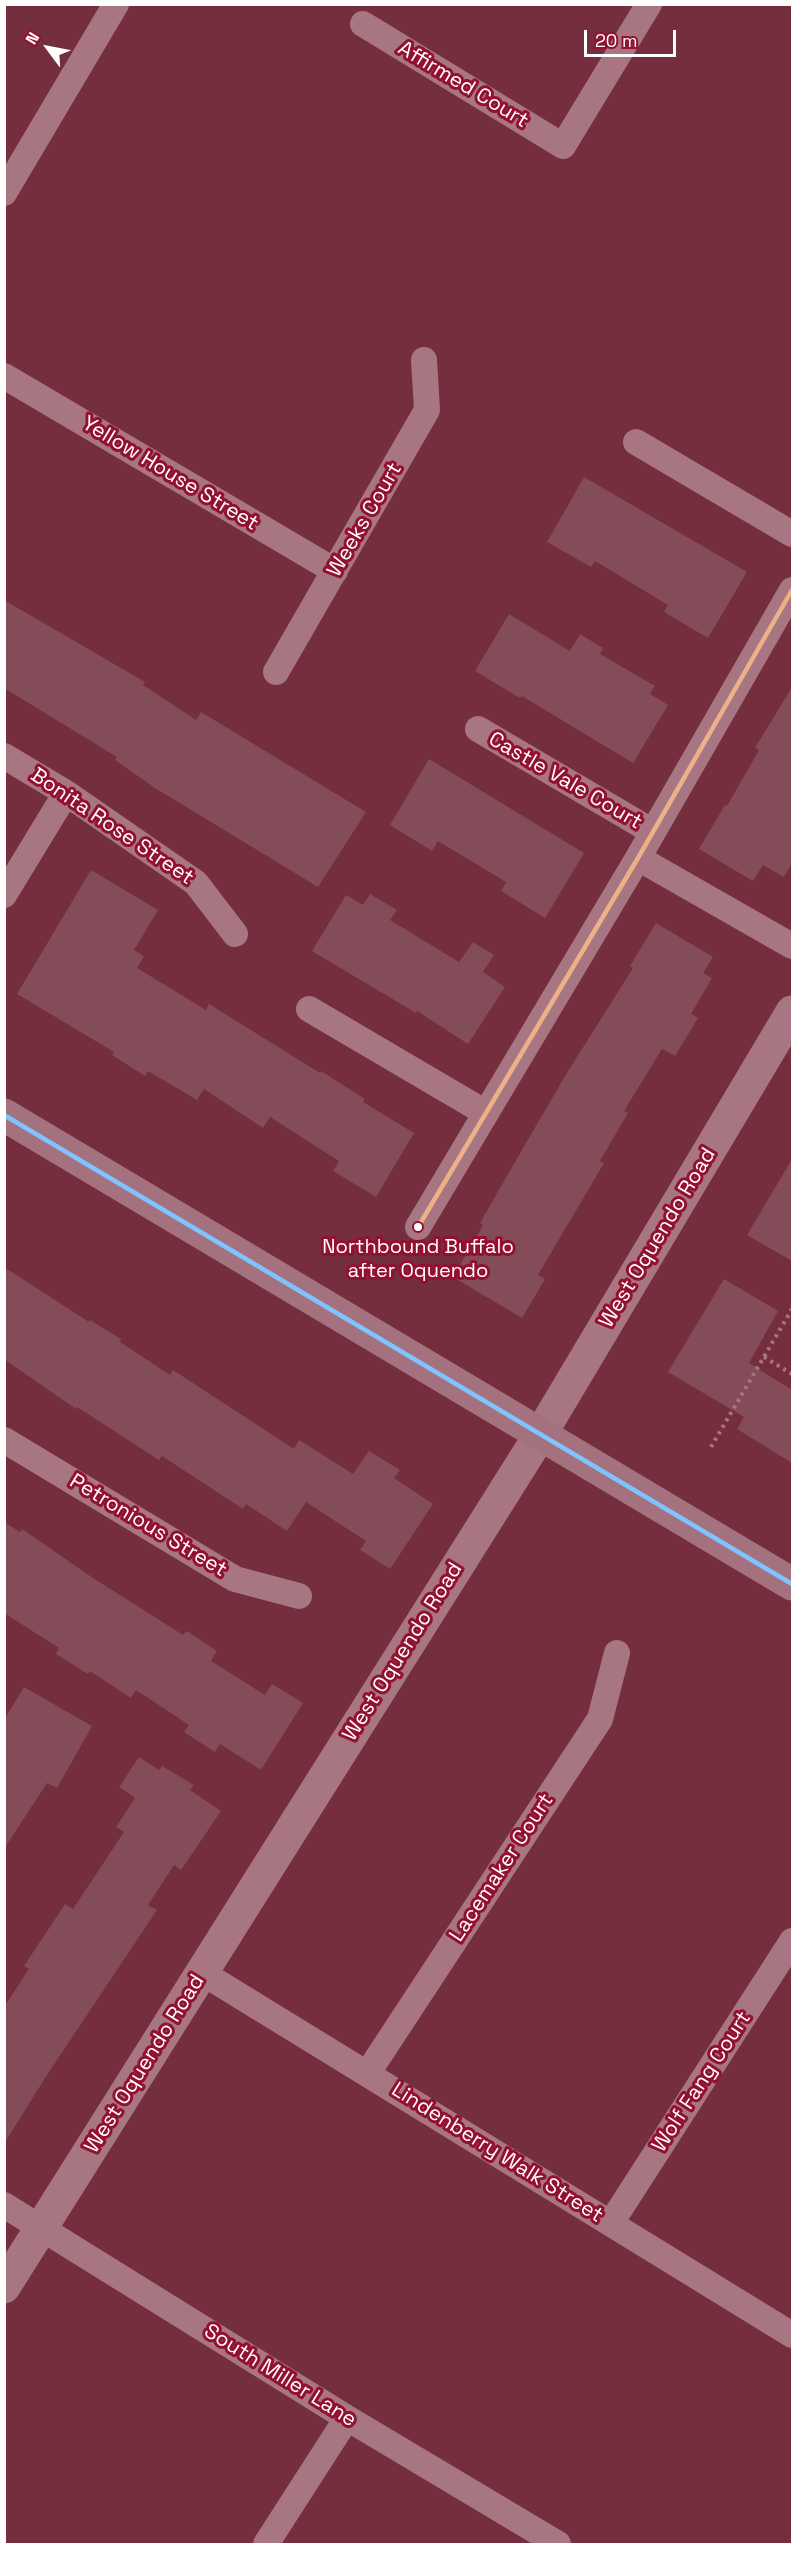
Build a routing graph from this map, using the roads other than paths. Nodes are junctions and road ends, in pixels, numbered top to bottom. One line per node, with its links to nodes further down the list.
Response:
1 (116, 4): 4 (street)
2 (649, 4): 3 (street, Affirmed Court)
3 (363, 24)
4 (4, 193)
5 (424, 360): 9 (street, Weeks Court)
6 (4, 376): 9 (street, Yellow House Street)
7 (636, 442): 8 (street)
8 (792, 534)
9 (335, 571): 11 (street, Weeks Court)
10 (792, 590): 15 (street)
11 (276, 672)
12 (478, 729): 15 (street, Castle Vale Court)
13 (4, 756): 14 (street, Bonita Rose Street)
14 (66, 793): 17 (street); 18 (street, Bonita Rose Street)
15 (653, 832): 16 (street)
16 (639, 858): 19 (street); 22 (street)
17 (4, 895)
18 (235, 934)
19 (792, 946)
20 (309, 1009): 22 (street)
21 (792, 1012): 25 (street, West Oquendo Road)
22 (486, 1113): 24 (street)
23 (4, 1115): 25 (main road)
24 (418, 1227)
25 (540, 1435): 27 (main road); 31 (street, West Oquendo Road)
26 (4, 1440): 28 (street, Petronious Street)
27 (792, 1584)
28 (299, 1596)
29 (617, 1653): 32 (street, Lacemaker Court)
30 (792, 1941): 34 (street, Wolf Fang Court)
31 (201, 1972): 32 (street, Lindenberry Walk Street); 35 (street, West Oquendo Road)
32 (367, 2074): 34 (street, Lindenberry Walk Street)
33 (4, 2205): 35 (street, South Miller Lane)
34 (611, 2223): 37 (street, Lindenberry Walk Street)
35 (43, 2228): 36 (street, West Oquendo Road); 38 (street, South Miller Lane)
36 (4, 2287)
37 (792, 2335)
38 (346, 2418): 39 (street); 40 (street, South Miller Lane)
39 (266, 2544)
40 (558, 2544)

